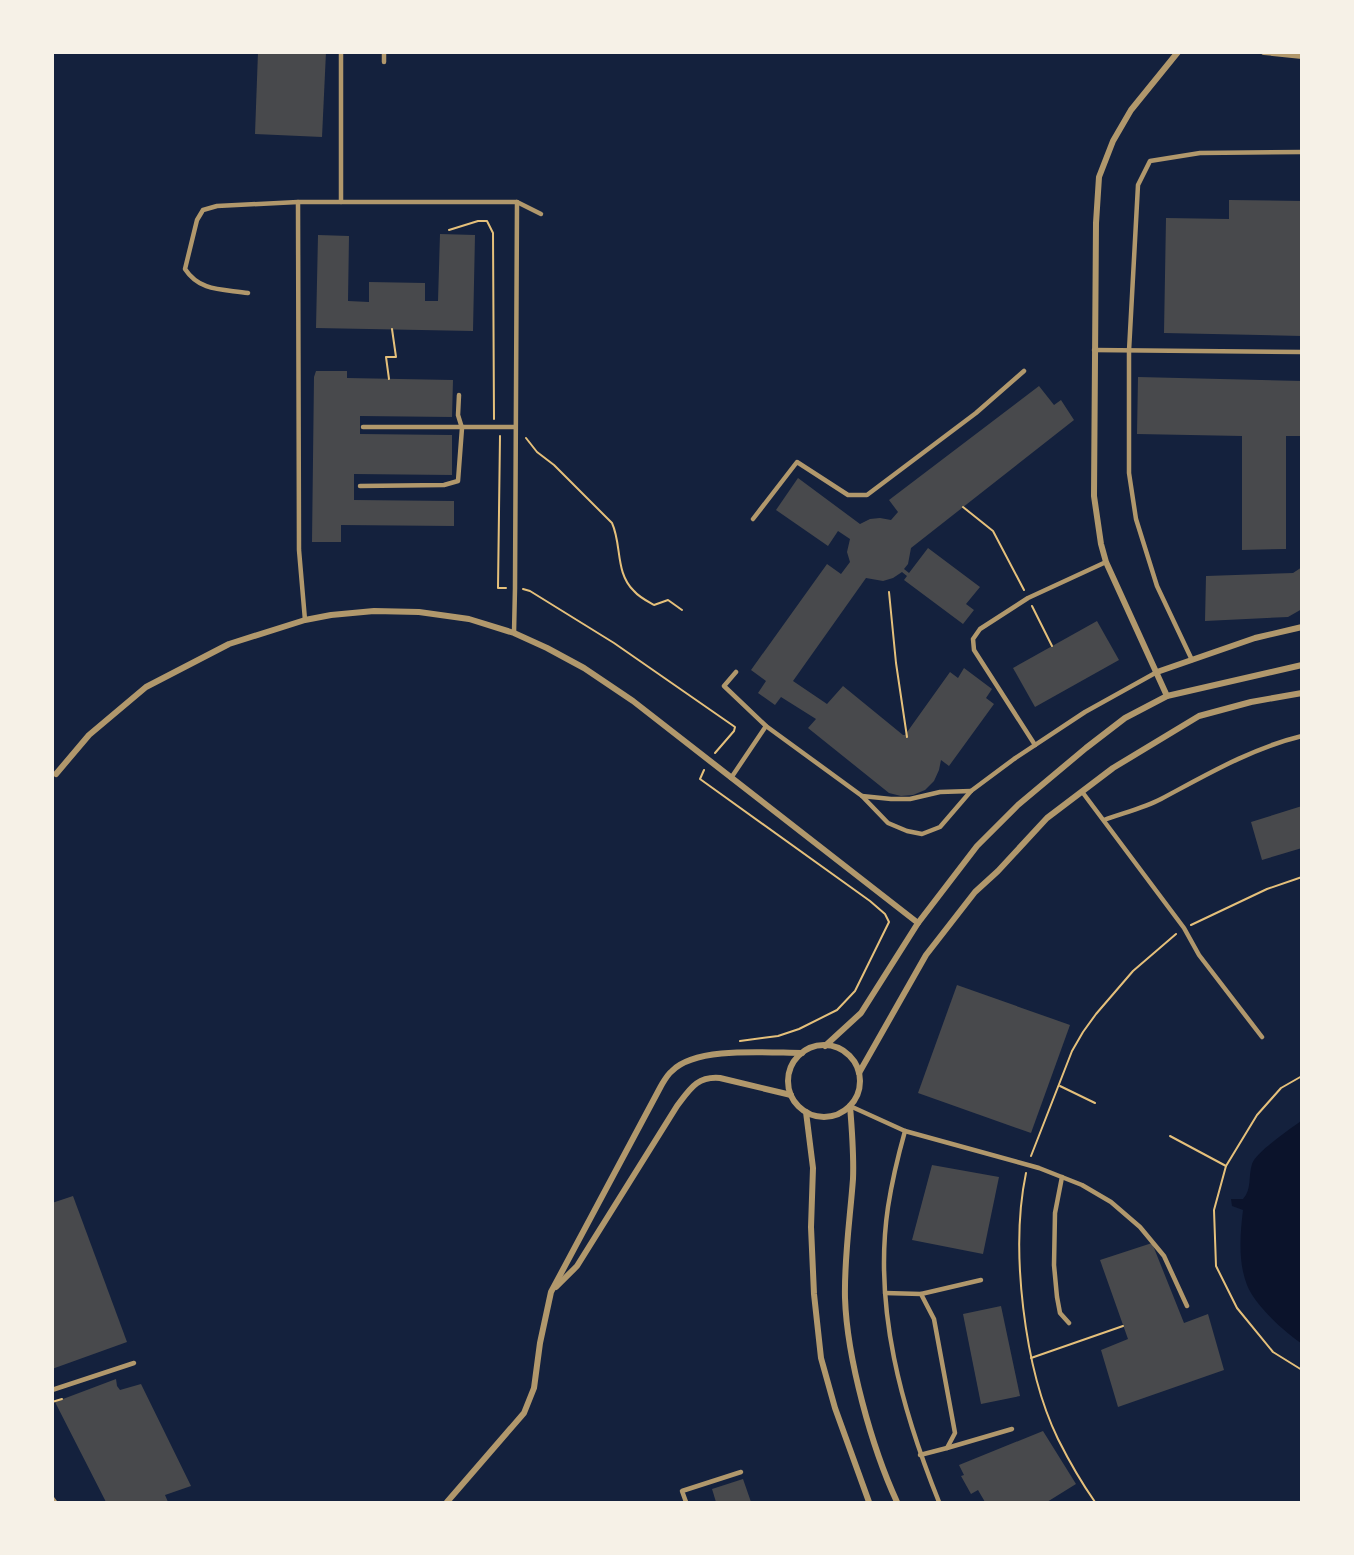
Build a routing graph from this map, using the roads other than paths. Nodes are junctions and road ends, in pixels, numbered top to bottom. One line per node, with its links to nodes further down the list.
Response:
1 (341, 52): 9 (lane)
2 (384, 52): 6 (lane)
3 (1178, 52): 13 (street)
4 (1264, 52): 5 (street)
5 (1302, 56)
6 (384, 62)
7 (1302, 152): 14 (lane)
8 (298, 202): 9 (lane); 12 (lane); 24 (lane)
9 (341, 202): 10 (lane)
10 (517, 202): 11 (lane); 19 (lane)
11 (541, 214)
12 (248, 293)
13 (1094, 350): 14 (lane); 23 (street)
14 (1129, 351): 15 (lane); 27 (lane)
15 (1302, 352)
16 (1024, 371): 22 (lane)
17 (459, 395): 20 (lane)
18 (363, 427): 20 (lane)
19 (516, 427): 20 (lane); 26 (lane)
20 (462, 428): 21 (lane)
21 (360, 486)
22 (753, 519)
23 (1106, 562): 30 (street); 35 (lane)
24 (305, 620): 26 (street); 36 (street)
25 (1302, 627): 27 (street)
26 (514, 633): 37 (street)
27 (1192, 660): 30 (street)
28 (1302, 665): 32 (street)
29 (736, 672): 33 (lane)
30 (1157, 672): 32 (street); 35 (lane)
31 (1302, 693): 39 (street)
32 (1167, 696): 42 (street)
33 (766, 726): 37 (lane); 40 (lane)
34 (1302, 736): 41 (lane)
35 (1035, 745): 38 (lane)
36 (56, 774)
37 (731, 778): 42 (street)
38 (970, 791): 40 (lane); 40 (lane)
39 (1083, 793): 41 (lane); 46 (street)
40 (862, 796)
41 (1104, 820): 43 (lane)
42 (918, 922): 44 (street)
43 (1263, 1037)
44 (825, 1046): 45 (street); 46 (street)
45 (802, 1053): 47 (street); 53 (street)
46 (859, 1073): 48 (street)
47 (791, 1095): 49 (street); 53 (street)
48 (850, 1106): 49 (street); 50 (lane); 69 (street)
49 (806, 1112): 68 (street)
50 (905, 1131): 51 (lane); 54 (lane)
51 (1062, 1177): 56 (lane); 57 (lane)
52 (981, 1280): 55 (lane)
53 (551, 1292): 66 (street)
54 (885, 1293): 55 (lane); 62 (lane)
55 (921, 1294): 61 (lane)
56 (1187, 1306)
57 (1069, 1323)
58 (134, 1363): 59 (lane)
59 (52, 1390)
60 (1012, 1429): 61 (lane)
61 (947, 1448): 62 (lane)
62 (920, 1455): 70 (lane)
63 (741, 1472): 67 (lane)
64 (52, 1497): 65 (lane)
65 (55, 1503)
66 (447, 1503)
67 (686, 1503)
68 (869, 1503)
69 (897, 1503)
70 (939, 1503)

